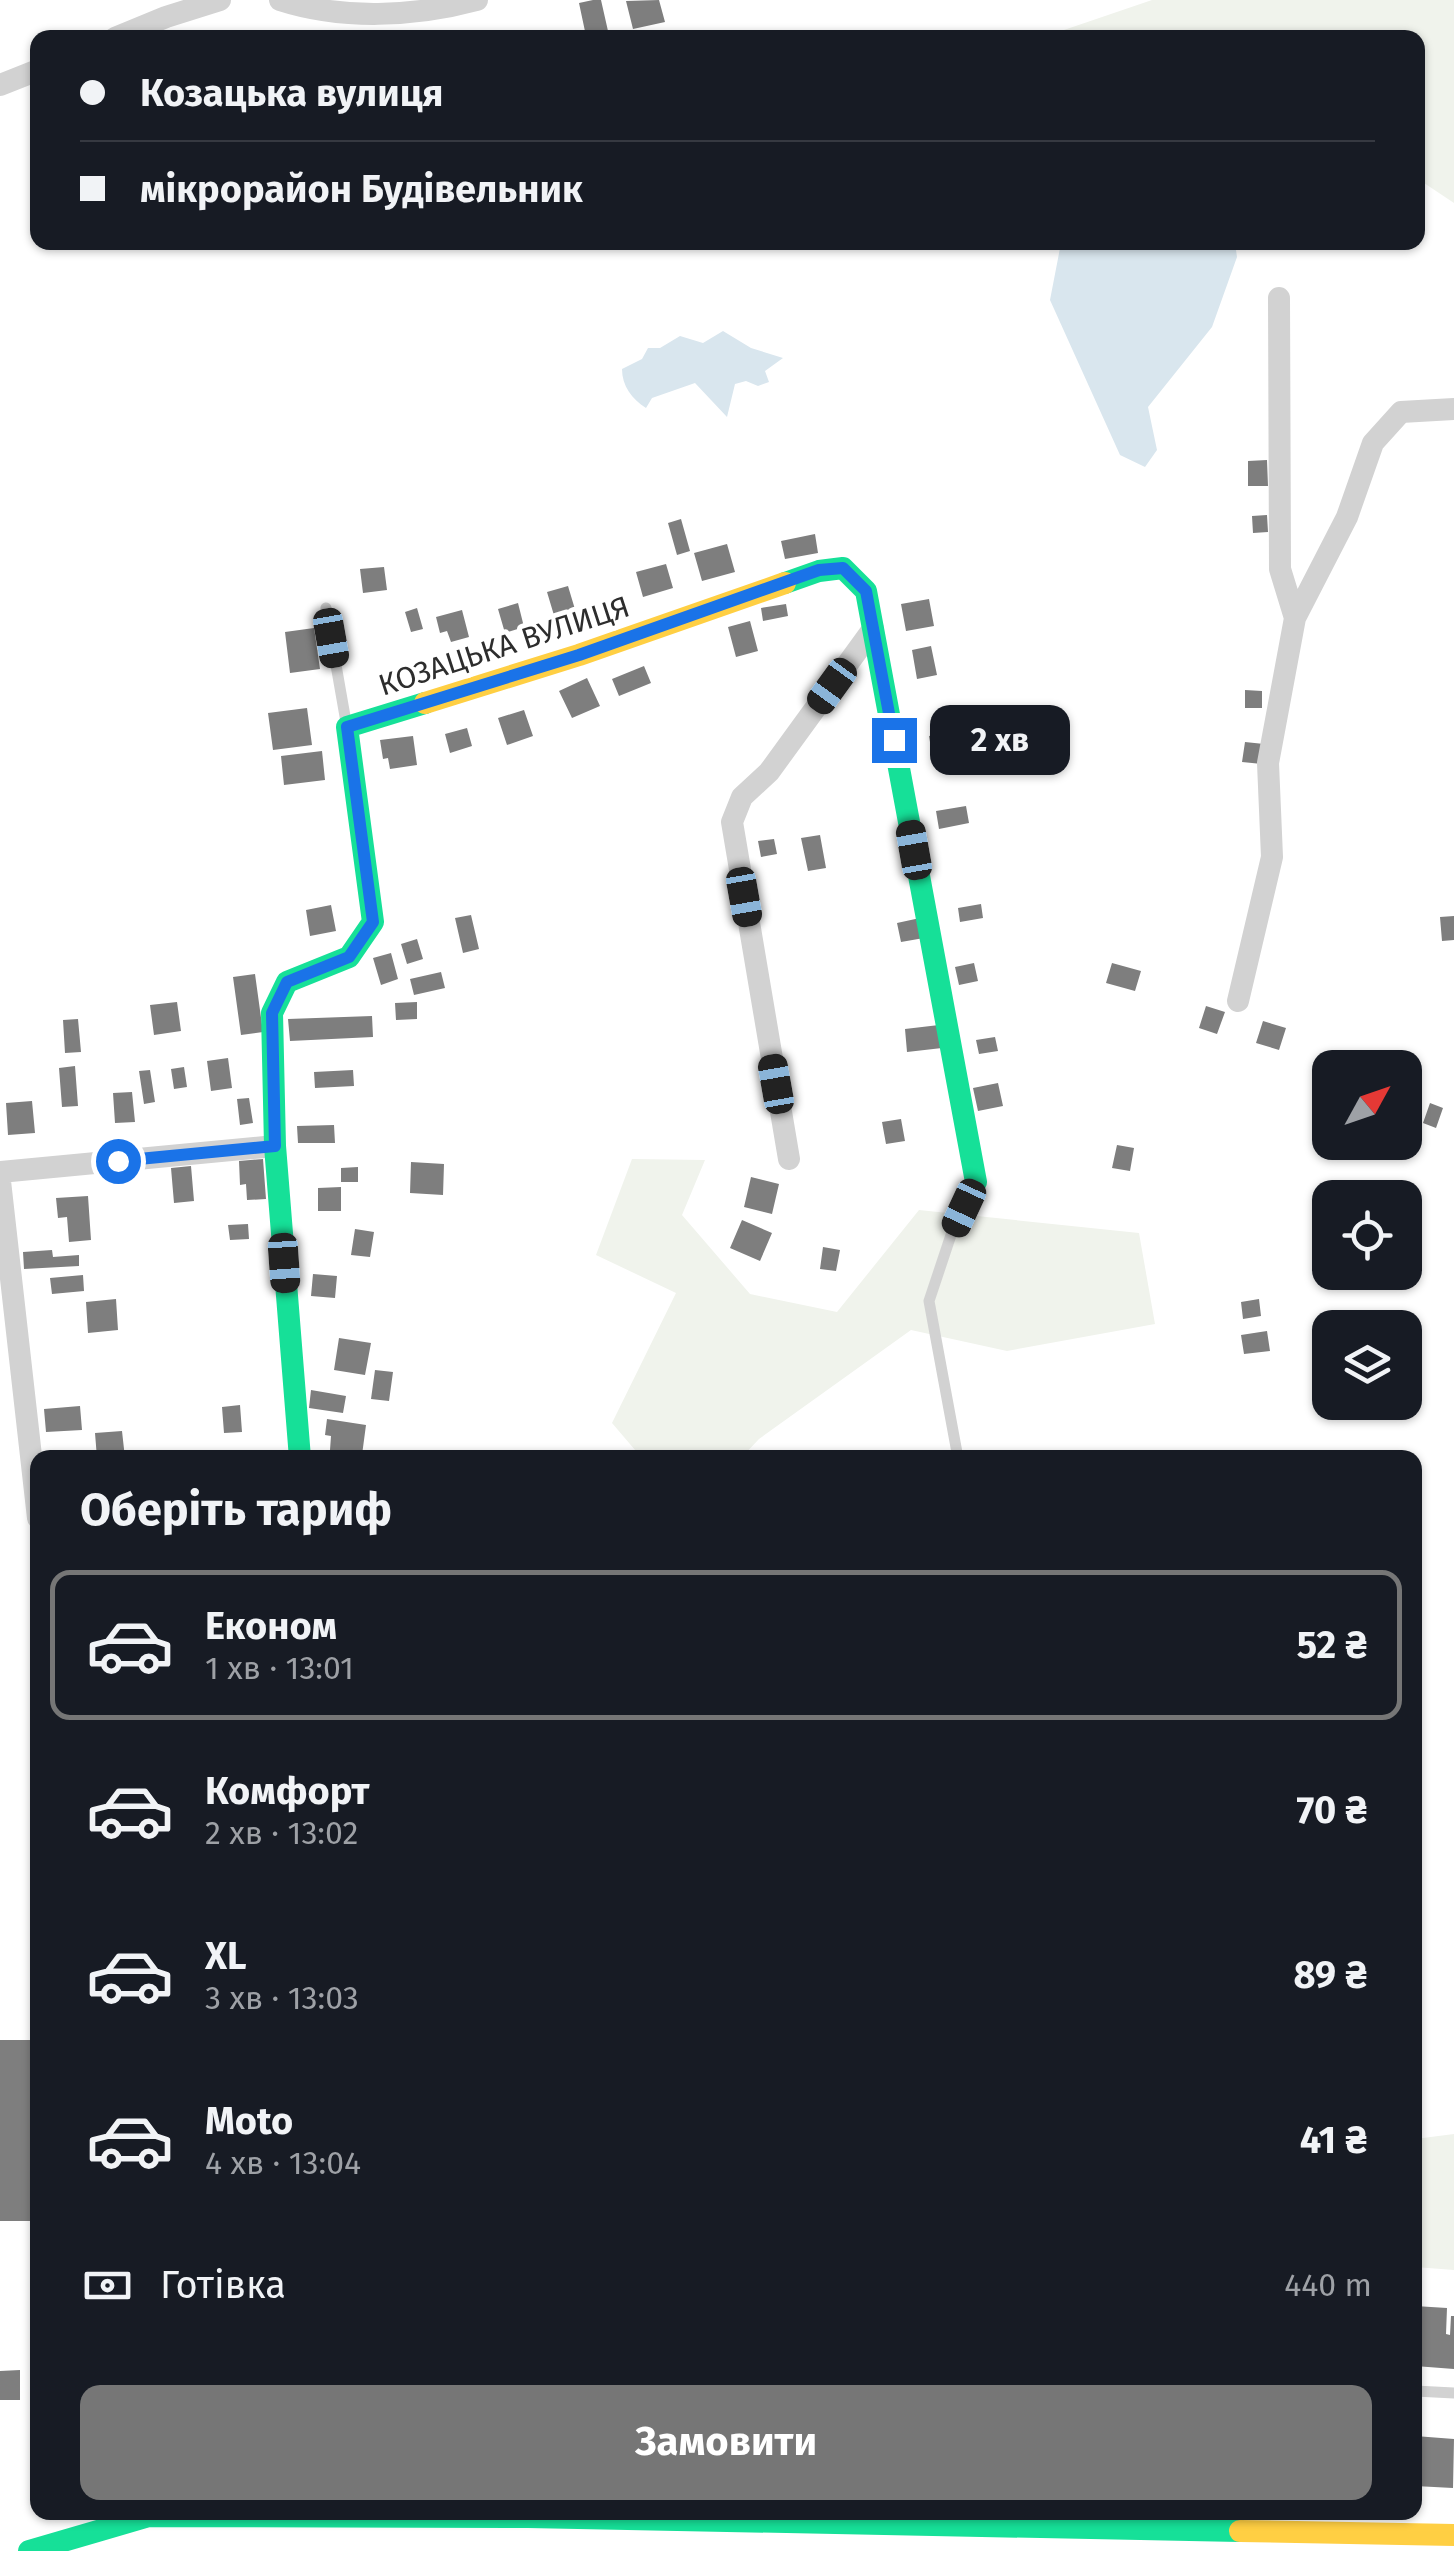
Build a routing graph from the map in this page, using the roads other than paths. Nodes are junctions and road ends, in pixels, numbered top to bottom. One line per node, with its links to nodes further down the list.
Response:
1 (220, 0): 4 (street)
2 (280, 0): 3 (street)
3 (476, 0)
4 (134, 30)
5 (30, 73): 6 (street)
6 (0, 85)
7 (1280, 298): 10 (street)
8 (1454, 409): 10 (street)
9 (326, 608): 12 (lane)
10 (1295, 618): 13 (street)
11 (873, 629): 12 (street, КОЗАЦЬКА ВУЛИЦЯ); 15 (street); 18 (street)
12 (347, 727): 14 (street)
13 (1238, 1001)
14 (275, 1146): 16 (street); 20 (street)
15 (789, 1159)
16 (0, 1172)
17 (0, 1182): 19 (street)
18 (976, 1182): 21 (lane)
19 (30, 1450)
20 (299, 1450)
21 (957, 1450)
22 (1422, 2392): 23 (lane)
23 (1454, 2394)
24 (129, 2520): 28 (street)
25 (1031, 2520): 26 (street)
26 (1282, 2522): 27 (street)
27 (1454, 2535)
28 (29, 2551)

